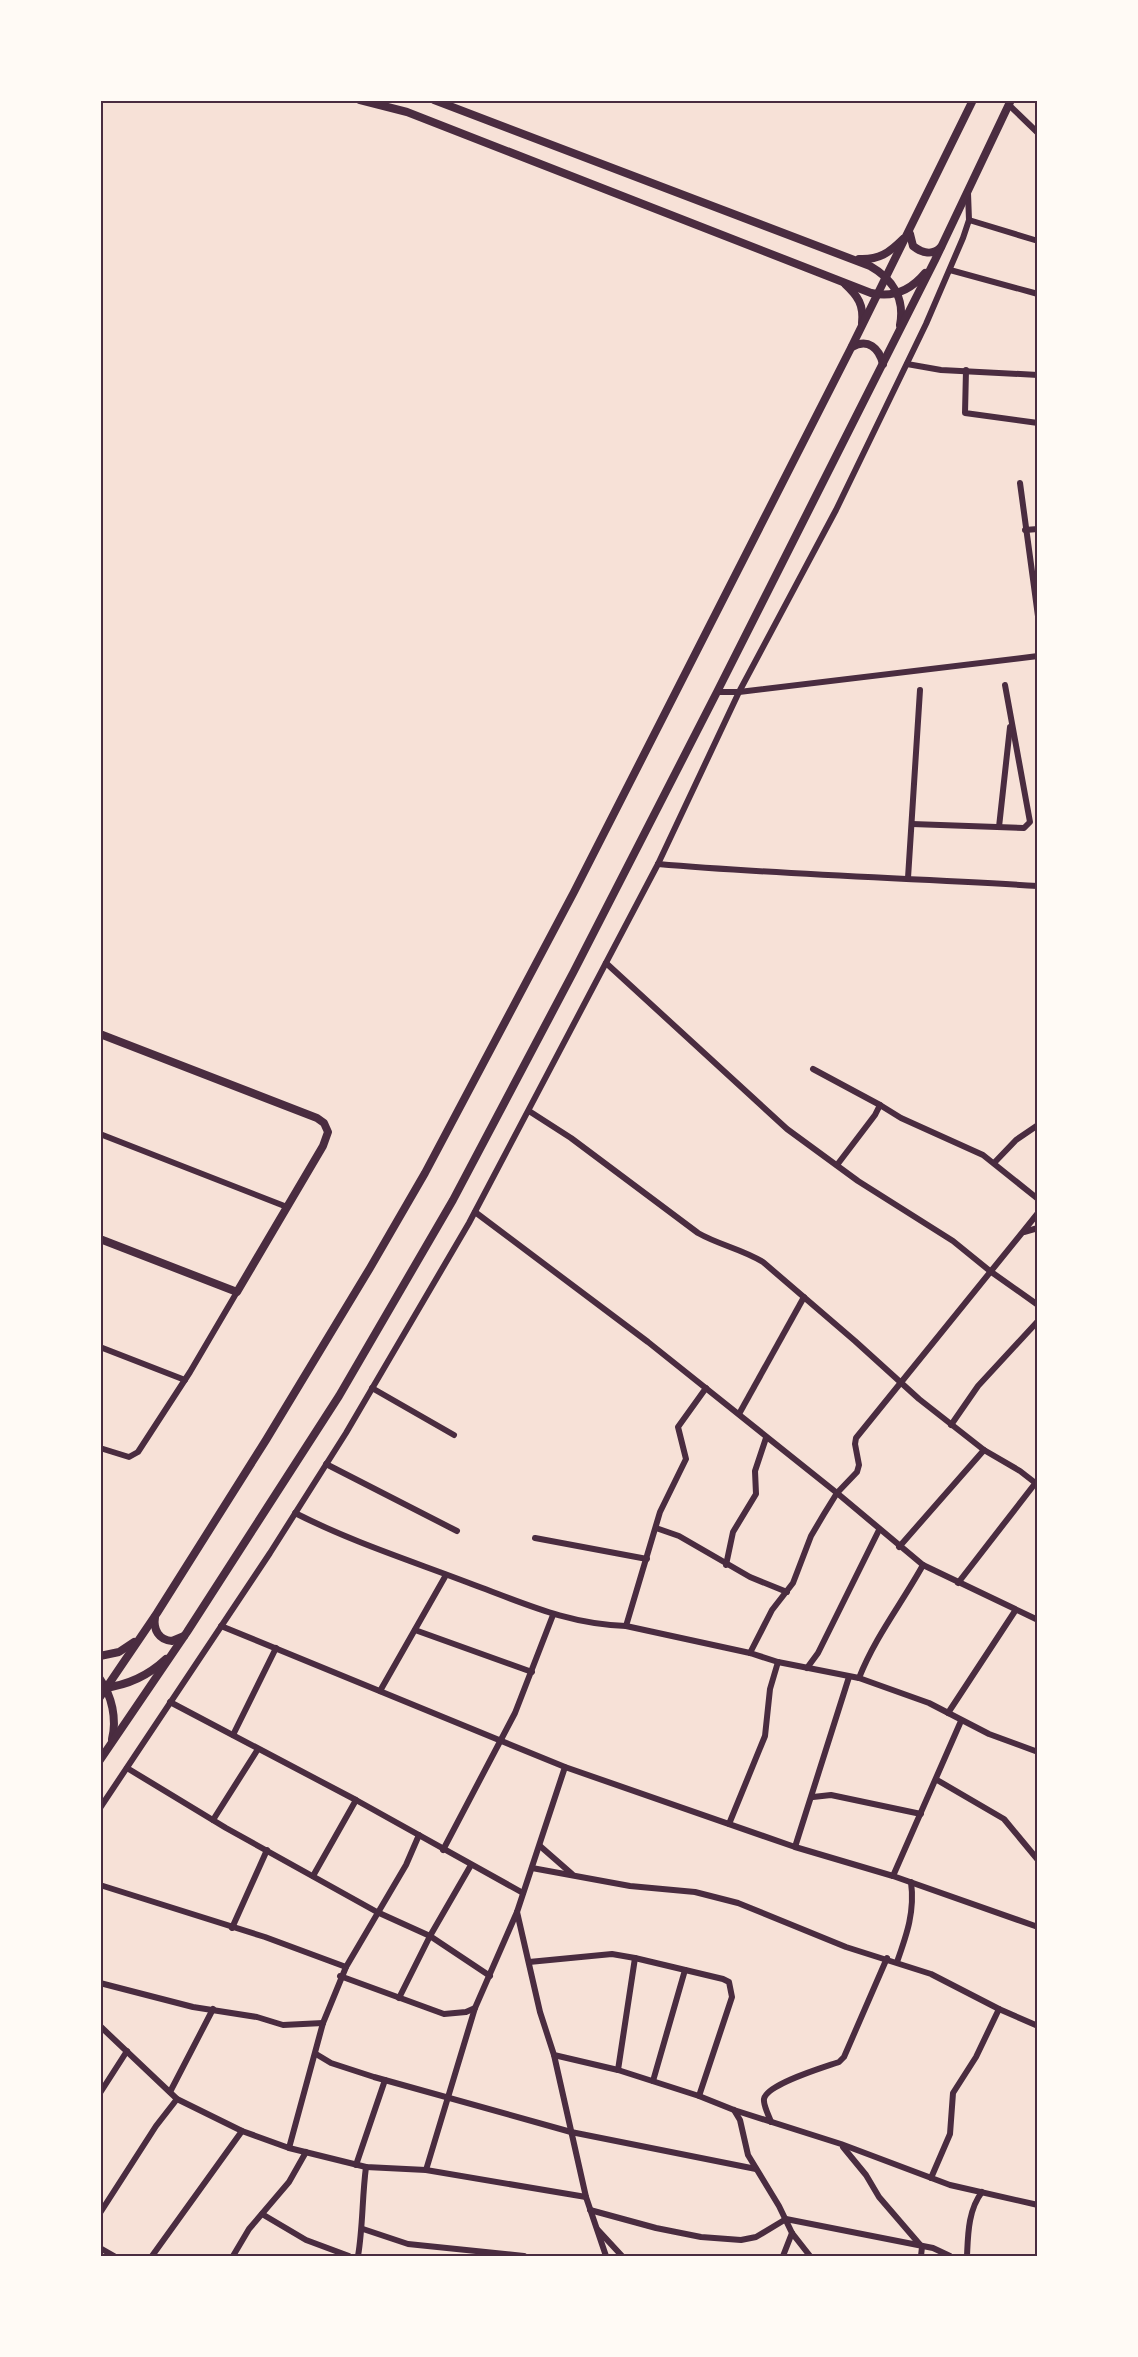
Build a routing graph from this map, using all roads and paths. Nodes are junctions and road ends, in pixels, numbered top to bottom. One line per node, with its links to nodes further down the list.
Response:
1 (360, 100): 14 (street)
2 (434, 100): 11 (street)
3 (973, 100): 8 (street)
4 (1010, 103): 5 (street); 6 (street)
5 (1038, 133)
6 (968, 192): 7 (street); 10 (street)
7 (969, 220): 9 (street); 13 (street)
8 (910, 231): 10 (street); 11 (street); 15 (street)
9 (1038, 241)
10 (942, 246): 12 (street)
11 (844, 256): 15 (street)
12 (935, 260): 16 (street); 20 (street)
13 (950, 270): 18 (street); 23 (street)
14 (834, 277): 17 (street); 19 (street)
15 (887, 277): 16 (street); 17 (street)
16 (897, 292): 17 (street); 20 (street)
17 (878, 294): 19 (street)
18 (1038, 294)
19 (858, 334): 21 (street)
20 (897, 336): 22 (street)
21 (851, 348): 22 (street); 91 (street)
22 (883, 364): 35 (street)
23 (907, 364): 24 (street); 36 (street)
24 (966, 370): 25 (street); 26 (street)
25 (1038, 375)
26 (1038, 423)
27 (1020, 483): 29 (street)
28 (1038, 529): 29 (street)
29 (1025, 530): 30 (street)
30 (1035, 591): 31 (street)
31 (1038, 616)
32 (1038, 656): 36 (street)
33 (1005, 686): 37 (street)
34 (920, 690): 38 (street)
35 (717, 692): 36 (street); 98 (street)
36 (739, 692): 40 (street)
37 (1010, 718): 39 (street); 39 (street)
38 (912, 824): 39 (street); 41 (street)
39 (999, 827)
40 (658, 864): 41 (street); 43 (street)
41 (908, 878): 42 (street)
42 (1038, 886)
43 (606, 963): 47 (street); 51 (street)
44 (100, 1034): 53 (street)
45 (813, 1069): 46 (street)
46 (880, 1105): 50 (street); 51 (street)
47 (529, 1111): 54 (street); 61 (street)
48 (1038, 1125): 50 (street)
49 (100, 1134): 53 (street)
50 (994, 1162): 52 (street)
51 (837, 1165): 59 (street)
52 (1038, 1199)
53 (287, 1207): 60 (street)
54 (475, 1212): 67 (street); 68 (street)
55 (1038, 1213): 57 (street)
56 (1038, 1228): 57 (street)
57 (1023, 1232): 59 (street)
58 (100, 1239): 60 (street)
59 (990, 1271): 62 (street); 66 (street)
60 (237, 1292): 65 (street)
61 (804, 1297): 66 (street); 69 (street)
62 (1036, 1302)
63 (1038, 1321): 70 (street)
64 (100, 1347): 65 (street)
65 (185, 1380): 73 (street)
66 (899, 1382): 70 (street); 77 (street)
67 (372, 1388): 71 (street); 75 (street)
68 (706, 1388): 69 (street); 79 (street)
69 (739, 1414): 72 (street)
70 (951, 1425): 74 (street)
71 (454, 1435)
72 (766, 1438): 77 (street); 85 (street)
73 (100, 1448)
74 (984, 1450): 76 (street); 83 (street)
75 (326, 1464): 78 (street); 81 (street)
76 (1037, 1483): 88 (street)
77 (837, 1493): 80 (street); 89 (street)
78 (295, 1513): 87 (street); 94 (street)
79 (656, 1528): 84 (street); 85 (street)
80 (879, 1530): 83 (street); 103 (street)
81 (457, 1531)
82 (536, 1538): 84 (street)
83 (899, 1546): 86 (street)
84 (648, 1560): 95 (street)
85 (726, 1565): 89 (street)
86 (923, 1565): 88 (street); 106 (street)
87 (446, 1575): 92 (street); 96 (street)
88 (958, 1583): 90 (street)
89 (788, 1592): 100 (street)
90 (1015, 1611): 93 (street); 112 (street)
91 (157, 1613): 97 (street); 98 (street)
92 (554, 1615): 95 (street); 104 (street)
93 (1038, 1620)
94 (221, 1626): 99 (street); 111 (street)
95 (626, 1626): 100 (street)
96 (414, 1630): 104 (street); 109 (street)
97 (144, 1632): 101 (street); 108 (street)
98 (187, 1632): 108 (street); 116 (street)
99 (276, 1648): 109 (street); 114 (street)
100 (750, 1653): 102 (street)
101 (100, 1656)
102 (778, 1662): 103 (street); 128 (street)
103 (807, 1668): 105 (street)
104 (532, 1672): 115 (street)
105 (849, 1677): 106 (street); 123 (street)
106 (859, 1678): 112 (street)
107 (100, 1679): 108 (street)
108 (104, 1688): 110 (street); 116 (street)
109 (380, 1691): 115 (street)
110 (100, 1697)
111 (170, 1702): 114 (street); 121 (street)
112 (948, 1713): 113 (street)
113 (961, 1721): 118 (street); 122 (street)
114 (232, 1735): 117 (street)
115 (501, 1740): 120 (street); 133 (street)
116 (110, 1746): 119 (street)
117 (258, 1749): 124 (street); 127 (street)
118 (1038, 1752)
119 (100, 1760)
120 (565, 1767): 128 (street); 130 (street)
121 (126, 1768): 125 (street); 127 (street)
122 (937, 1780): 126 (street); 134 (street)
123 (813, 1797): 126 (street); 131 (street)
124 (356, 1800): 129 (street); 137 (street)
125 (100, 1808)
126 (921, 1815): 139 (street)
127 (213, 1820): 132 (street)
128 (729, 1824): 131 (street)
129 (419, 1835): 133 (street); 143 (street)
130 (540, 1846): 136 (street); 138 (street)
131 (795, 1847): 139 (street)
132 (267, 1850): 137 (street); 146 (street)
133 (443, 1850): 135 (street)
134 (1038, 1860)
135 (471, 1865): 142 (street); 147 (street)
136 (532, 1868): 138 (street); 142 (street)
137 (313, 1875): 143 (street)
138 (572, 1875): 149 (street)
139 (893, 1876): 140 (street)
140 (911, 1882): 145 (street); 151 (street)
141 (100, 1885): 146 (street)
142 (523, 1893): 144 (street)
143 (377, 1912): 147 (street); 152 (street)
144 (517, 1912): 150 (street); 155 (street)
145 (1038, 1927)
146 (232, 1928): 152 (street)
147 (430, 1936): 155 (street); 157 (street)
148 (635, 1958): 150 (street); 153 (street); 167 (street)
149 (888, 1958): 151 (street); 176 (street)
150 (529, 1962): 166 (street)
151 (897, 1962): 160 (street)
152 (346, 1967): 154 (street)
153 (685, 1970): 169 (street); 172 (street)
154 (340, 1976): 157 (street); 161 (street)
155 (490, 1976): 158 (street)
156 (100, 1983): 159 (street)
157 (399, 1998): 158 (street)
158 (475, 2008): 173 (street)
159 (213, 2009): 161 (street); 170 (street)
160 (999, 2010): 163 (street); 186 (street)
161 (322, 2023): 165 (street)
162 (100, 2026): 164 (street)
163 (1038, 2026)
164 (127, 2051): 170 (street); 171 (street)
165 (316, 2054): 168 (street); 180 (street)
166 (554, 2055): 167 (street); 178 (street)
167 (618, 2070): 169 (street)
168 (385, 2080): 173 (street); 182 (street)
169 (653, 2081): 172 (street)
170 (170, 2092): 174 (street)
171 (100, 2093)
172 (699, 2096): 175 (street)
173 (448, 2097): 178 (street); 185 (street)
174 (177, 2099): 177 (street); 191 (street)
175 (734, 2110): 176 (street); 184 (street)
176 (771, 2122): 179 (street)
177 (242, 2131): 180 (street); 200 (street)
178 (571, 2132): 184 (street); 188 (street)
179 (841, 2144): 186 (street); 197 (street)
180 (288, 2148): 181 (street)
181 (306, 2152): 182 (street); 192 (street)
182 (356, 2165): 183 (street)
183 (366, 2167): 185 (street); 195 (street)
184 (756, 2169): 193 (street)
185 (426, 2170): 188 (street)
186 (931, 2178): 187 (street)
187 (982, 2192): 189 (street); 211 (street)
188 (586, 2197): 190 (street)
189 (1038, 2205)
190 (590, 2210): 193 (street); 194 (street)
191 (100, 2213)
192 (262, 2214): 201 (street); 202 (street)
193 (786, 2219): 196 (street); 197 (street)
194 (594, 2226): 205 (street); 206 (street)
195 (363, 2229): 203 (street); 204 (street)
196 (792, 2233): 207 (street); 208 (street)
197 (922, 2247): 209 (street); 210 (street)
198 (101, 2248): 199 (street)
199 (114, 2256)
200 (152, 2256)
201 (233, 2256)
202 (349, 2256)
203 (358, 2256)
204 (524, 2256)
205 (606, 2256)
206 (622, 2256)
207 (783, 2256)
208 (810, 2256)
209 (921, 2256)
210 (950, 2256)
211 (967, 2256)

